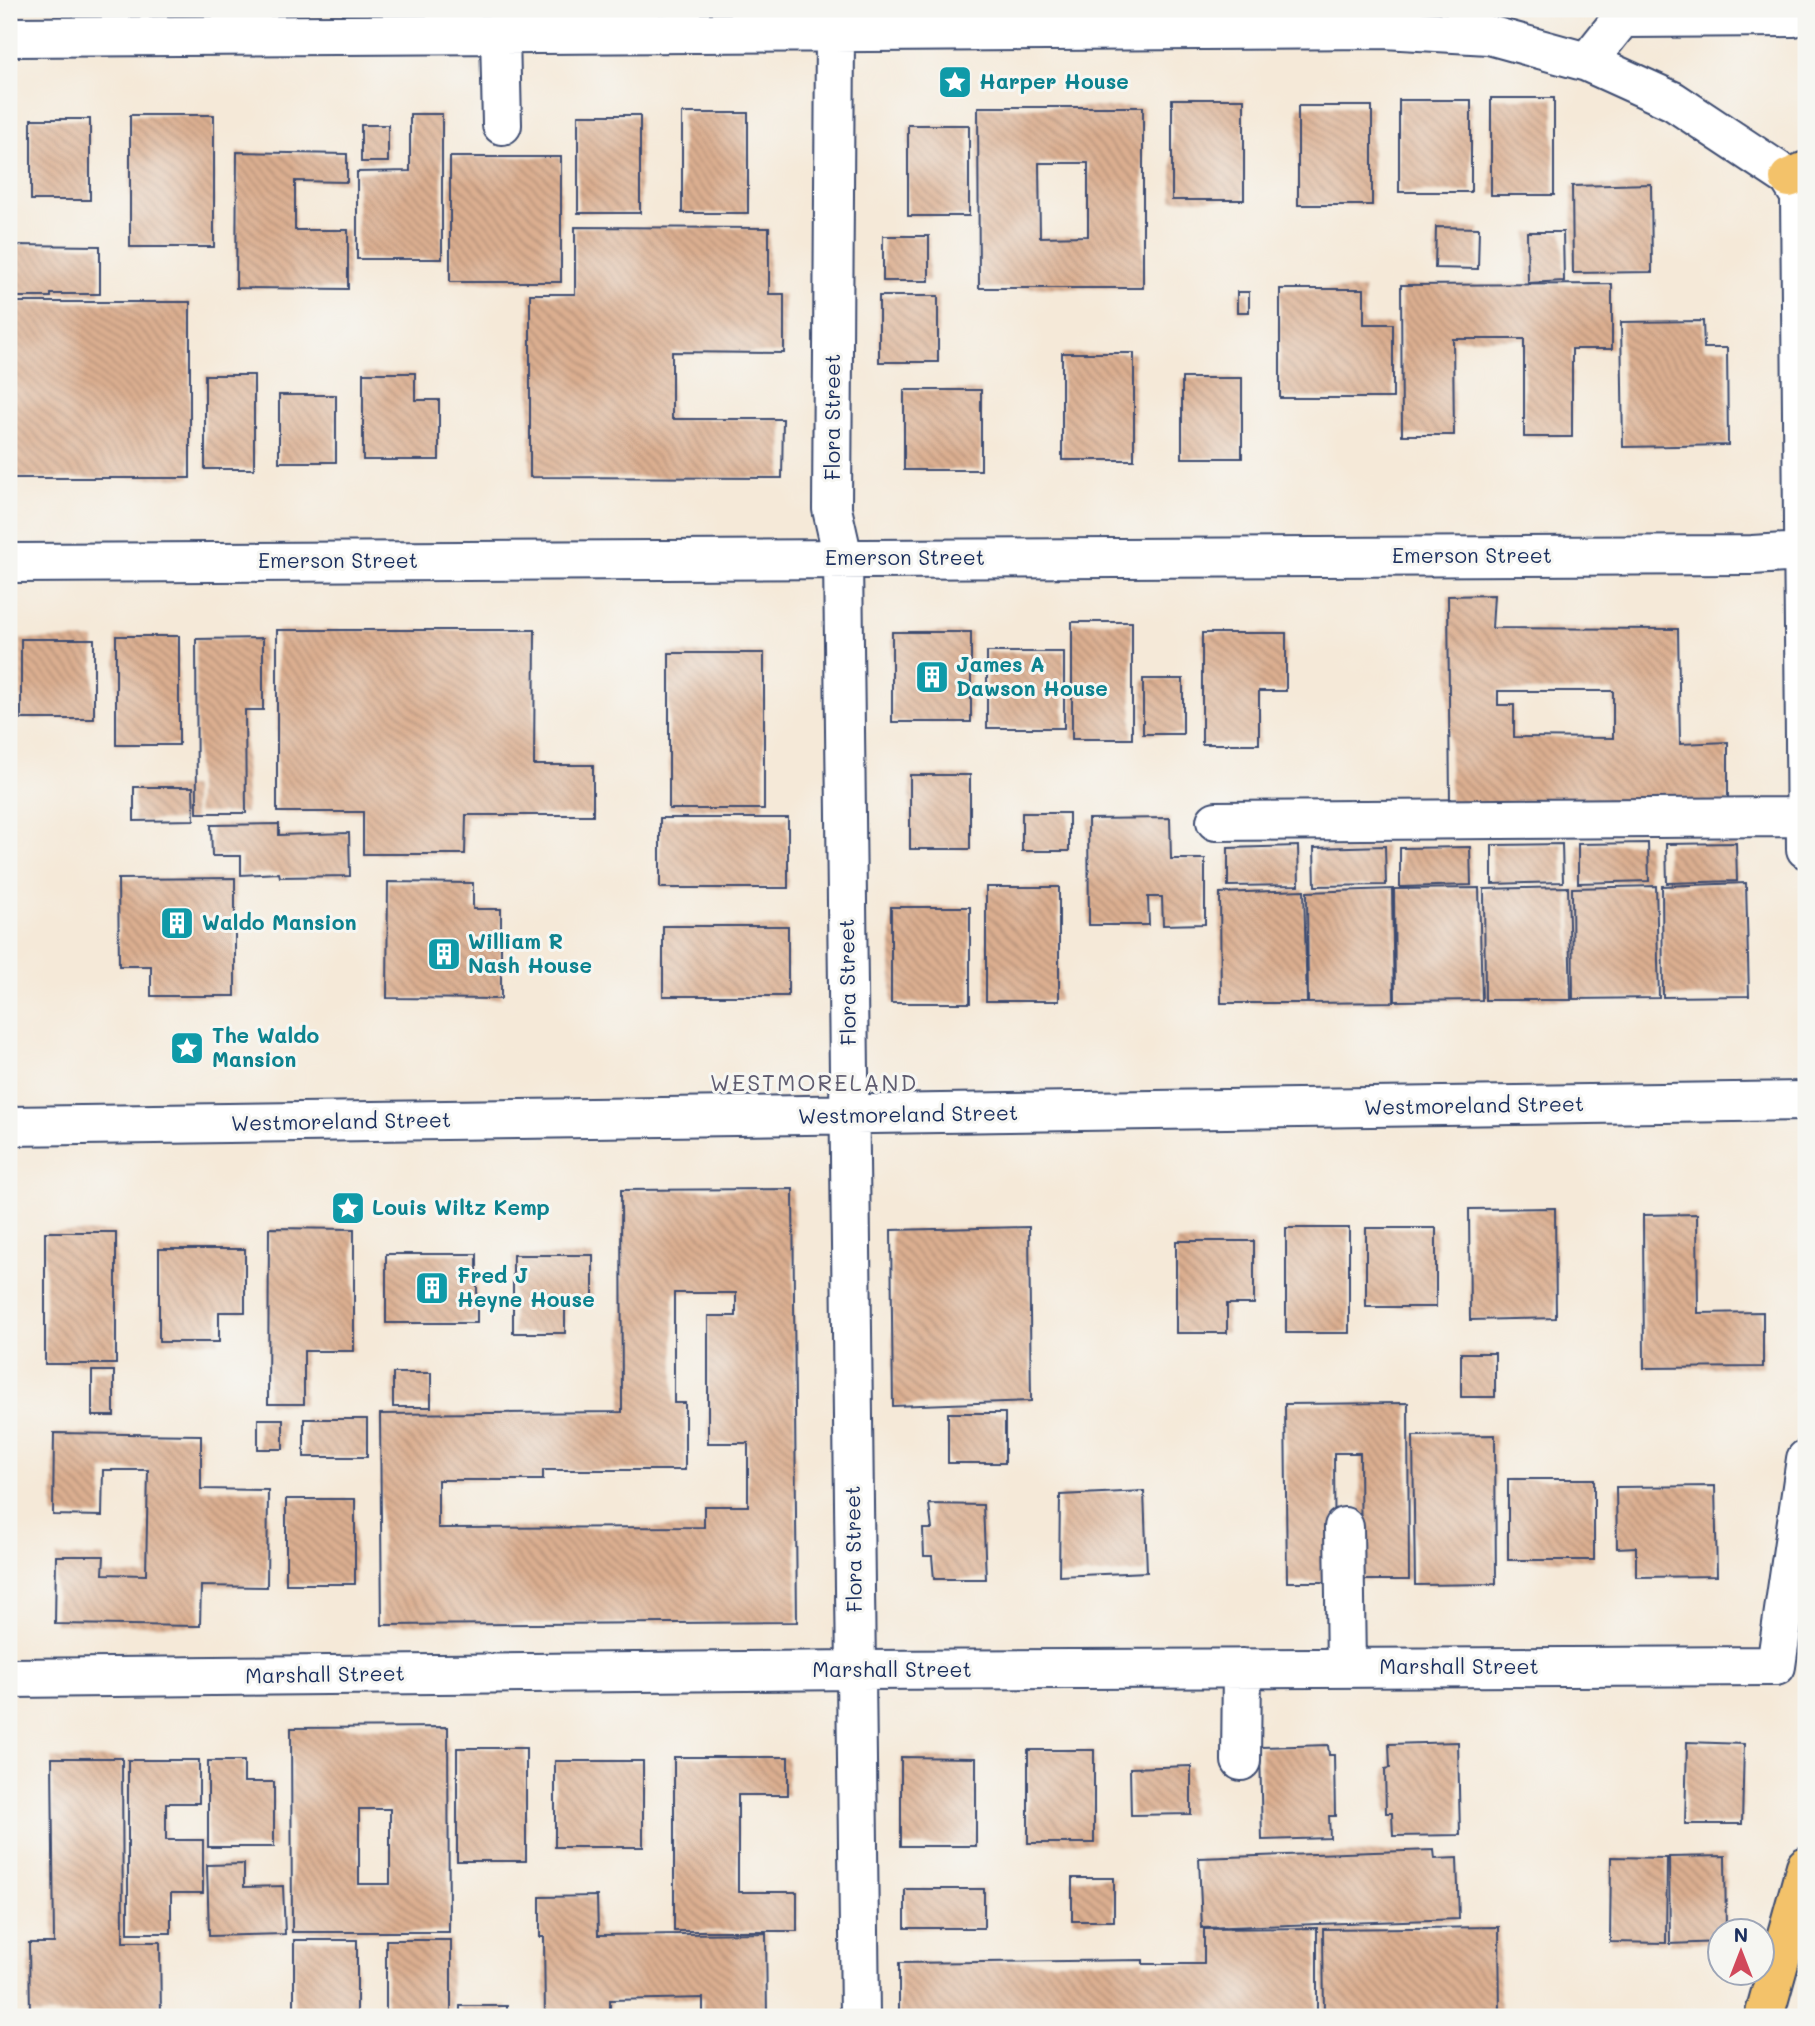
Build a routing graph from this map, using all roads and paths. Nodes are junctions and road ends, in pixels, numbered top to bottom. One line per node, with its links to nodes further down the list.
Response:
1 (1794, 17): 5 (street)
2 (835, 33): 3 (street); 5 (street); 9 (street, Flora Street)
3 (500, 34): 4 (street); 6 (street)
4 (9, 37)
5 (1587, 62): 7 (street)
6 (502, 125)
7 (1797, 175): 8 (street)
8 (1802, 552): 9 (street, Emerson Street); 11 (street)
9 (844, 558): 10 (street, Emerson Street); 15 (street, Flora Street)
10 (9, 563)
11 (1806, 817): 12 (street); 13 (street)
12 (1216, 821)
13 (1806, 849)
14 (1806, 1101): 15 (street, Westmoreland Street)
15 (849, 1116): 16 (street, Westmoreland Street); 21 (street, Flora Street)
16 (9, 1126)
17 (1806, 1459): 19 (street, Marshall Street)
18 (1345, 1527): 19 (street)
19 (1346, 1667): 20 (street, Marshall Street)
20 (1242, 1668): 21 (street, Marshall Street); 23 (street)
21 (856, 1670): 22 (street, Marshall Street); 25 (street, Flora Street)
22 (9, 1678)
23 (1241, 1761)
24 (1806, 1866): 26 (highway)
25 (860, 2017)
26 (1764, 2017)

